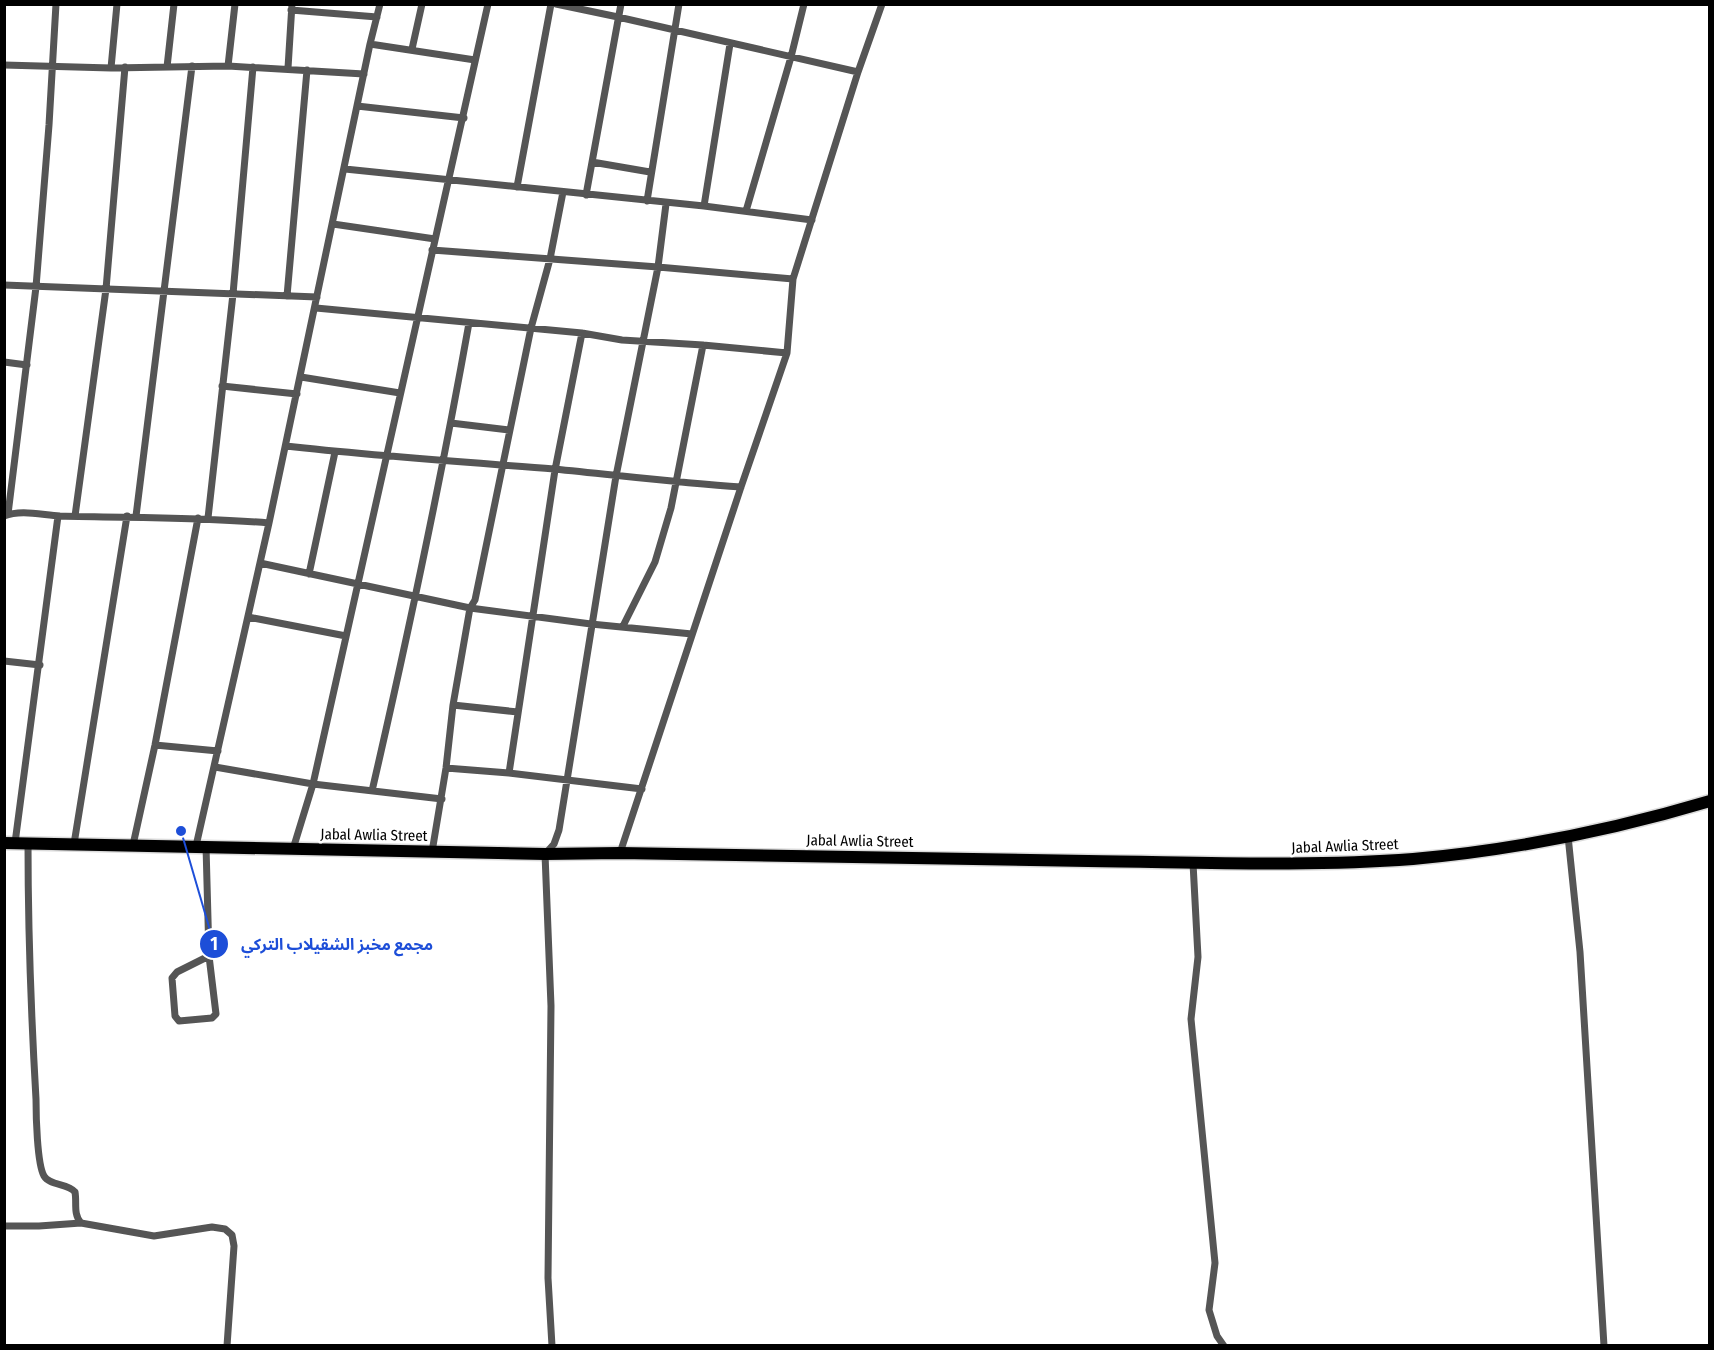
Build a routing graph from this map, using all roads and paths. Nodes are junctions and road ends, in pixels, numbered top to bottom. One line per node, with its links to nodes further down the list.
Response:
1 (56, 4): 23 (street)
2 (117, 4): 29 (street)
3 (174, 4): 27 (street)
4 (235, 4): 25 (street)
5 (380, 4): 14 (street)
6 (422, 4): 19 (street)
7 (488, 4): 21 (street)
8 (553, 4): 15 (street); 40 (street)
9 (621, 4): 15 (street)
10 (679, 4): 16 (street)
11 (804, 4): 20 (street)
12 (882, 4): 32 (street)
13 (292, 7): 14 (street); 30 (street)
14 (377, 17): 17 (street)
15 (618, 17): 16 (street); 36 (street)
16 (675, 30): 18 (street); 38 (street)
17 (370, 44): 19 (street); 33 (street)
18 (730, 44): 20 (street); 45 (street)
19 (412, 49): 21 (street)
20 (791, 57): 32 (street); 46 (street)
21 (475, 60): 35 (street)
22 (4, 65): 23 (street)
23 (52, 66): 29 (street); 55 (street)
24 (192, 66): 25 (street); 27 (street); 57 (street)
25 (228, 66): 28 (street)
26 (125, 67): 27 (street); 29 (street); 56 (street)
27 (167, 67)
28 (253, 67): 30 (street); 58 (street)
29 (111, 68)
30 (288, 68): 31 (street)
31 (308, 70): 33 (street); 59 (street)
32 (858, 72): 47 (street)
33 (364, 74): 34 (street)
34 (357, 106): 35 (street); 37 (street)
35 (464, 118): 39 (street)
36 (592, 162): 38 (street); 42 (street)
37 (345, 169): 39 (street); 48 (street)
38 (650, 172): 43 (street)
39 (448, 180): 40 (street); 49 (street)
40 (517, 188): 41 (street)
41 (563, 192): 42 (street); 51 (street)
42 (586, 195): 43 (street)
43 (647, 201): 44 (street)
44 (666, 204): 45 (street); 52 (street)
45 (704, 206): 46 (street)
46 (746, 211): 47 (street)
47 (812, 220): 53 (street)
48 (333, 224): 49 (street); 60 (street)
49 (435, 239): 50 (street)
50 (432, 250): 51 (street); 62 (street)
51 (550, 259): 52 (street); 64 (street)
52 (658, 267): 53 (street); 66 (street)
53 (793, 279): 68 (street)
54 (4, 285): 55 (street)
55 (36, 287): 56 (street); 70 (street)
56 (106, 289): 57 (street); 88 (street)
57 (163, 290): 58 (street); 90 (street)
58 (233, 294): 59 (street); 72 (street)
59 (287, 296): 60 (street)
60 (317, 297): 61 (street)
61 (316, 308): 62 (street); 71 (street)
62 (417, 319): 63 (street); 73 (street)
63 (469, 323): 64 (street); 75 (street)
64 (531, 328): 65 (street); 76 (street)
65 (582, 333): 66 (street); 82 (street)
66 (645, 341): 67 (street); 83 (street)
67 (703, 345): 68 (street); 84 (street)
68 (787, 354): 85 (street)
69 (4, 362): 70 (street)
70 (27, 365): 86 (street)
71 (301, 377): 73 (street); 74 (street)
72 (222, 386): 74 (street); 92 (street)
73 (400, 393): 79 (street)
74 (297, 394): 77 (street)
75 (451, 423): 76 (street); 80 (street)
76 (509, 430): 81 (street)
77 (286, 446): 78 (street); 93 (street)
78 (335, 452): 79 (street); 95 (street)
79 (387, 456): 80 (street); 96 (street)
80 (444, 461): 81 (street); 97 (street)
81 (502, 466): 82 (street); 98 (street)
82 (555, 470): 83 (street); 99 (street)
83 (616, 476): 84 (street); 101 (street)
84 (675, 483): 85 (street); 102 (street)
85 (741, 487): 103 (street)
86 (6, 515): 87 (street)
87 (58, 516): 88 (street); 106 (street)
88 (75, 516): 89 (street)
89 (126, 516): 90 (street); 122 (street)
90 (136, 516): 91 (street)
91 (198, 518): 92 (street); 109 (street)
92 (208, 518): 93 (street)
93 (269, 523): 94 (street)
94 (260, 563): 95 (street); 100 (street)
95 (309, 574): 96 (street)
96 (357, 585): 97 (street); 104 (street)
97 (417, 597): 98 (street); 117 (street)
98 (470, 608): 99 (street); 107 (street)
99 (532, 616): 101 (street); 108 (street)
100 (248, 617): 104 (street); 110 (street)
101 (591, 624): 102 (street); 114 (street)
102 (623, 626): 103 (street)
103 (693, 634): 116 (street)
104 (346, 636): 115 (street)
105 (4, 661): 106 (street)
106 (40, 665): 121 (street)
107 (453, 705): 108 (street); 112 (street)
108 (518, 712): 113 (street)
109 (155, 745): 110 (street); 123 (street)
110 (219, 751): 111 (street)
111 (215, 767): 115 (street); 124 (street)
112 (446, 768): 113 (street); 118 (street)
113 (510, 773): 114 (street)
114 (566, 780): 116 (street); 128 (street)
115 (314, 784): 117 (street); 125 (street)
116 (642, 789): 127 (street)
117 (372, 791): 118 (street)
118 (442, 799): 126 (street)
119 (1710, 801): 120 (highway, Jabal Awlia Street)
120 (1568, 836): 129 (highway, Jabal Awlia Street); 136 (street)
121 (16, 843): 122 (highway, Jabal Awlia Street); 131 (street)
122 (74, 844): 123 (highway, Jabal Awlia Street)
123 (133, 845): 124 (highway, Jabal Awlia Street)
124 (201, 846): 125 (highway, Jabal Awlia Street); 130 (street)
125 (293, 849): 126 (highway, Jabal Awlia Street)
126 (432, 852): 128 (highway, Jabal Awlia Street)
127 (620, 853): 128 (highway, Jabal Awlia Street); 129 (highway, Jabal Awlia Street)
128 (545, 854): 134 (street)
129 (1193, 863): 135 (street)
130 (209, 956): 130 (street)
131 (81, 1223): 132 (street); 133 (street)
132 (4, 1226)
133 (227, 1346)
134 (552, 1346)
135 (1224, 1346)
136 (1604, 1346)

